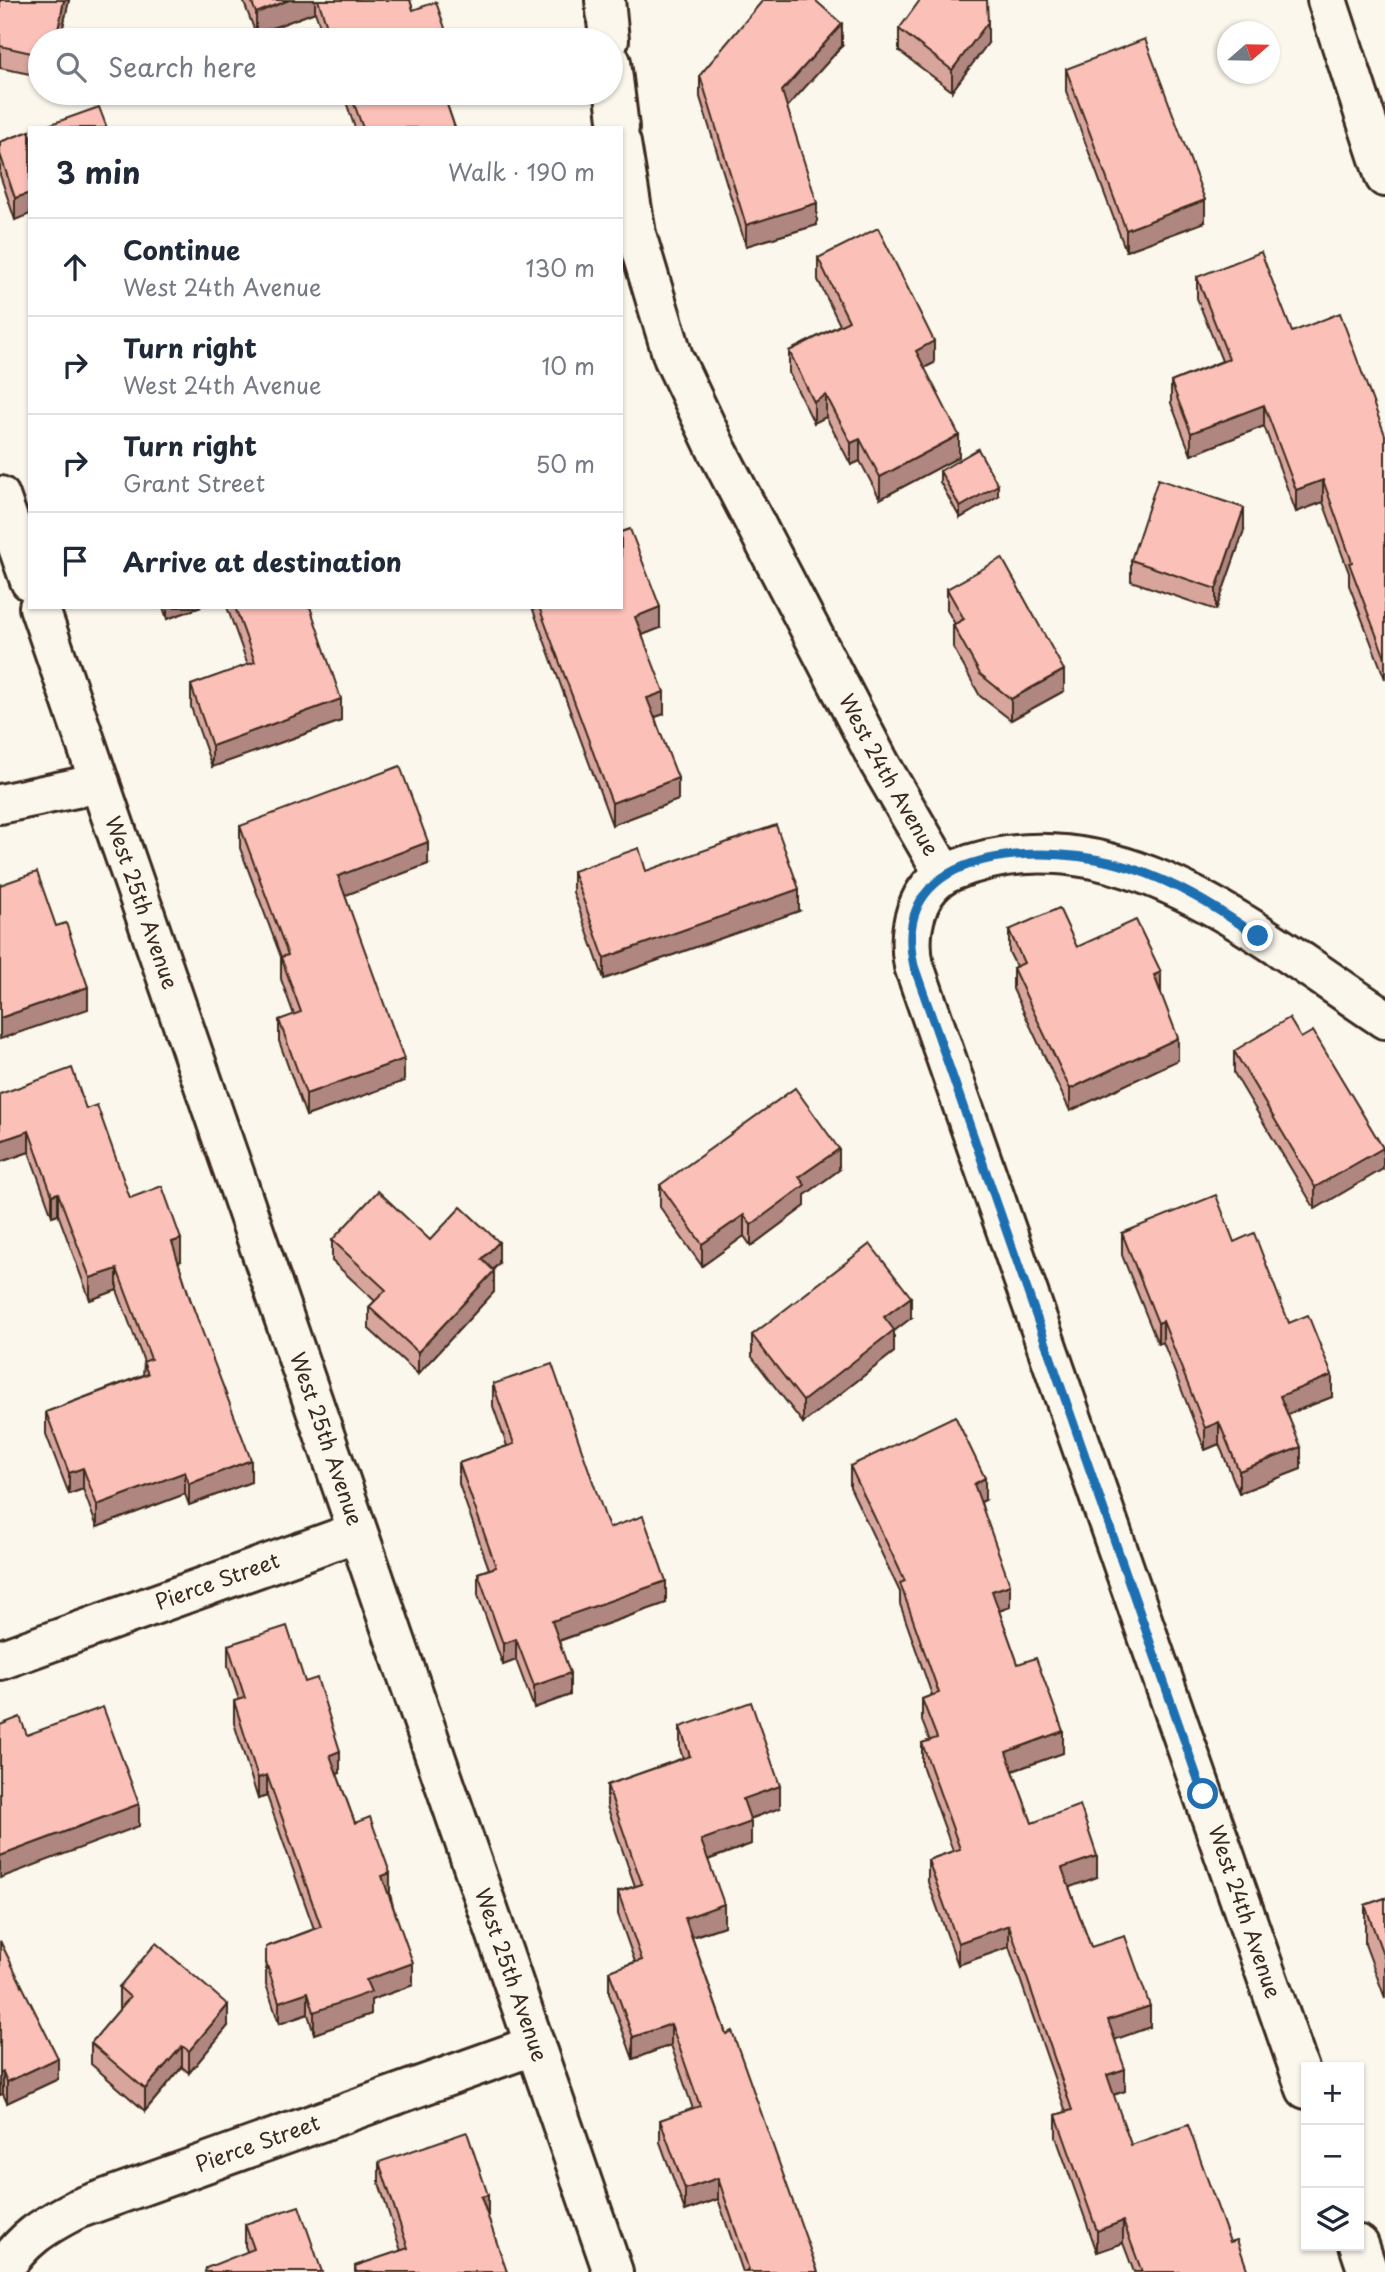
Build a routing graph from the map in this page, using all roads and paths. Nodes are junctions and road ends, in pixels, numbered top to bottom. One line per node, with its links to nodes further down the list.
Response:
1 (605, 0): 3 (street)
2 (1327, 0): 7 (street)
3 (608, 28)
4 (616, 105): 5 (street)
5 (619, 126)
6 (623, 155): 13 (street, West 24th Avenue)
7 (1385, 177)
8 (0, 496): 9 (street)
9 (28, 575)
10 (40, 609): 11 (street, West 25th Avenue)
11 (100, 783): 12 (street); 15 (street, West 25th Avenue)
12 (0, 804)
13 (944, 874): 14 (street); 18 (street, West 24th Avenue)
14 (1385, 1019)
15 (357, 1532): 16 (street, Pierce Street); 17 (street, West 25th Avenue)
16 (0, 1660)
17 (535, 2045): 20 (street, Pierce Street); 21 (street, West 25th Avenue)
18 (1301, 2075)
19 (1361, 2251): 22 (street)
20 (1, 2272)
21 (612, 2272)
22 (1368, 2272)

